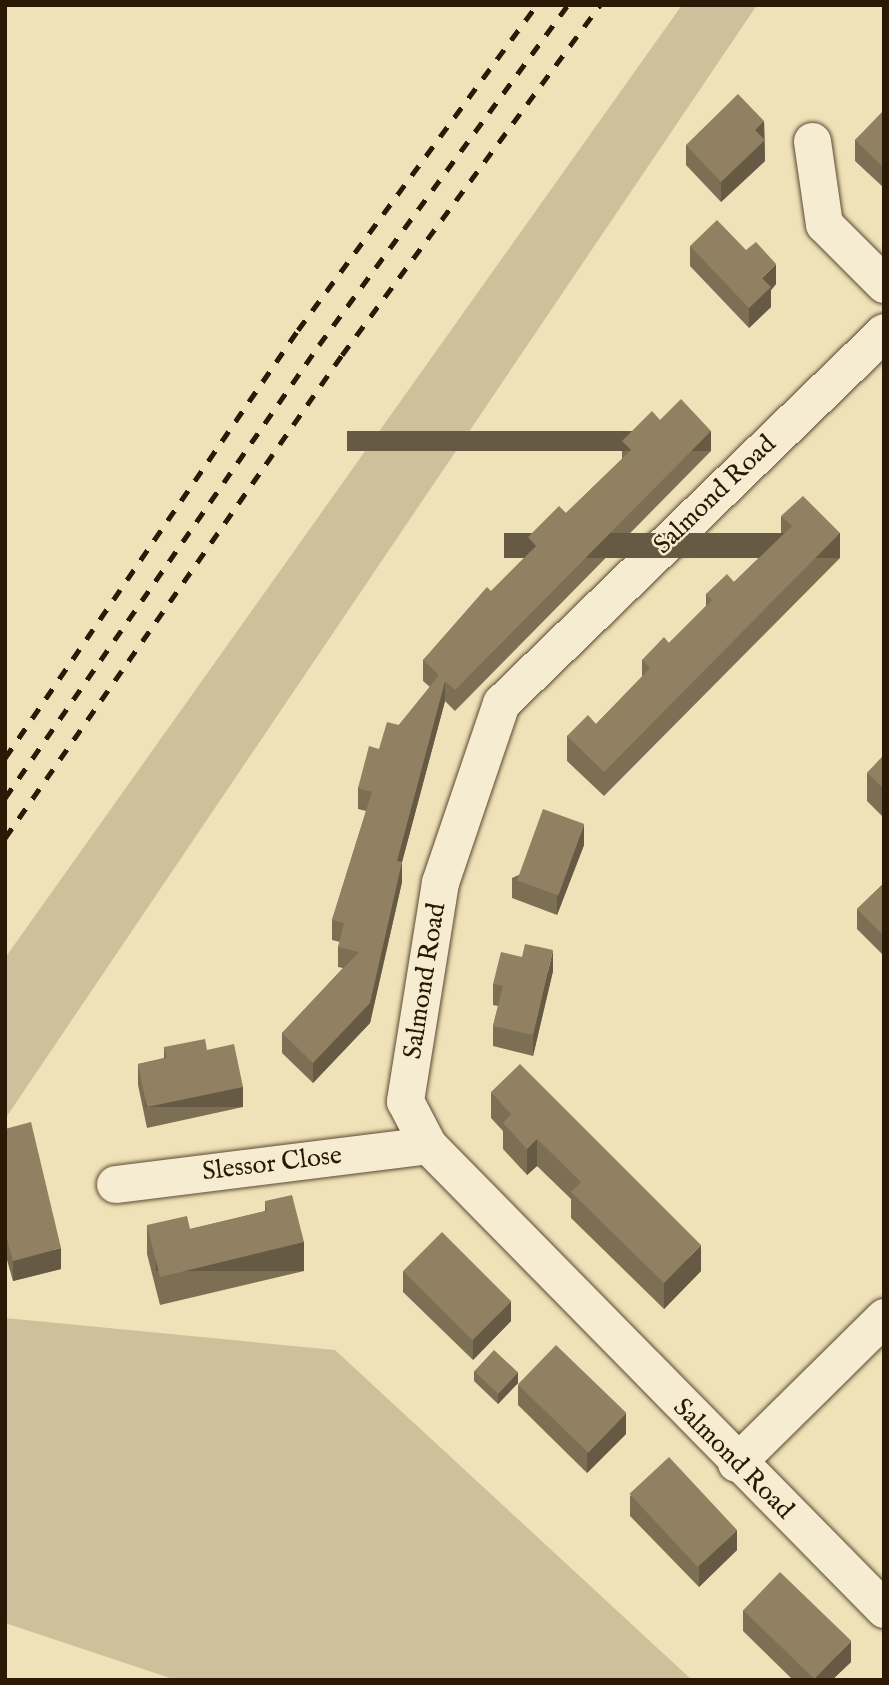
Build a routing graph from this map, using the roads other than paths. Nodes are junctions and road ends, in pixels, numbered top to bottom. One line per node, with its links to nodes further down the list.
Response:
1 (811, 141): 2 (street)
2 (884, 284)
3 (884, 332): 4 (street, Salmond Road)
4 (428, 1144): 5 (street, Slessor Close); 7 (street, Salmond Road)
5 (115, 1184)
6 (884, 1317): 7 (street)
7 (736, 1463): 8 (street, Salmond Road)
8 (884, 1609)

